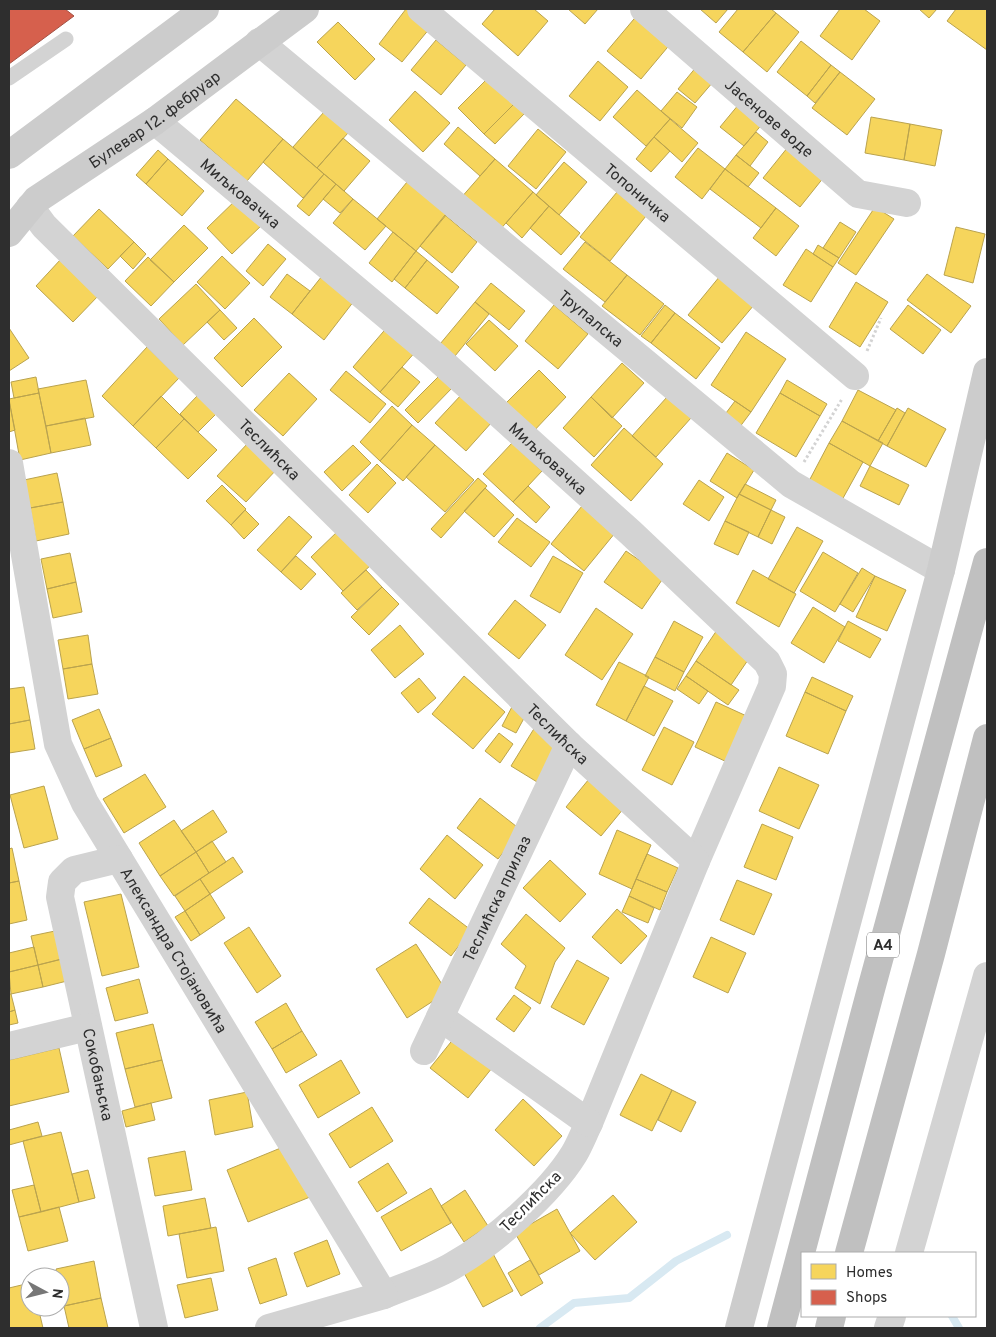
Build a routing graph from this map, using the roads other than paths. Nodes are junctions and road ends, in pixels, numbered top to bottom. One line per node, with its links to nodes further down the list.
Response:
1 (206, 9): 9 (main road)
2 (305, 9): 6 (main road, Булевар 12. фебруар)
3 (421, 9): 15 (street, Топоничка)
4 (644, 9): 10 (street, Јасенове воде)
5 (66, 39): 7 (lane)
6 (260, 42): 8 (main road, Булевар 12. фебруар); 18 (street, Трупалска)
7 (9, 78)
8 (155, 121): 11 (main road, Булевар 12. фебруар); 22 (street, Миљковачка)
9 (9, 155)
10 (907, 203)
11 (30, 207): 13 (main road, Булевар 12. фебруар); 20 (street, Теслићска)
12 (9, 225): 13 (main road)
13 (9, 233)
14 (987, 372): 18 (main road)
15 (856, 376)
16 (9, 463): 21 (street, Александра Стојановића)
17 (987, 562): 29 (highway, A4)
18 (941, 570): 36 (main road)
19 (987, 738): 30 (highway)
20 (569, 746): 22 (street, Теслићска); 24 (street, Теслићска прилаз)
21 (119, 859): 25 (street, Сокобањска); 33 (street, Александра Стојановића)
22 (696, 861): 28 (street, Теслићска)
23 (987, 976): 31 (street)
24 (440, 1017): 27 (street, Теслићска прилаз); 28 (street)
25 (88, 1027): 26 (street); 34 (street, Сокобањска)
26 (9, 1046)
27 (424, 1051)
28 (589, 1123): 33 (street, Теслићска)
29 (801, 1252)
30 (849, 1252)
31 (909, 1252)
32 (801, 1253): 37 (highway, A4)
33 (384, 1295): 35 (street)
34 (154, 1328)
35 (269, 1328)
36 (739, 1328)
37 (781, 1328)

